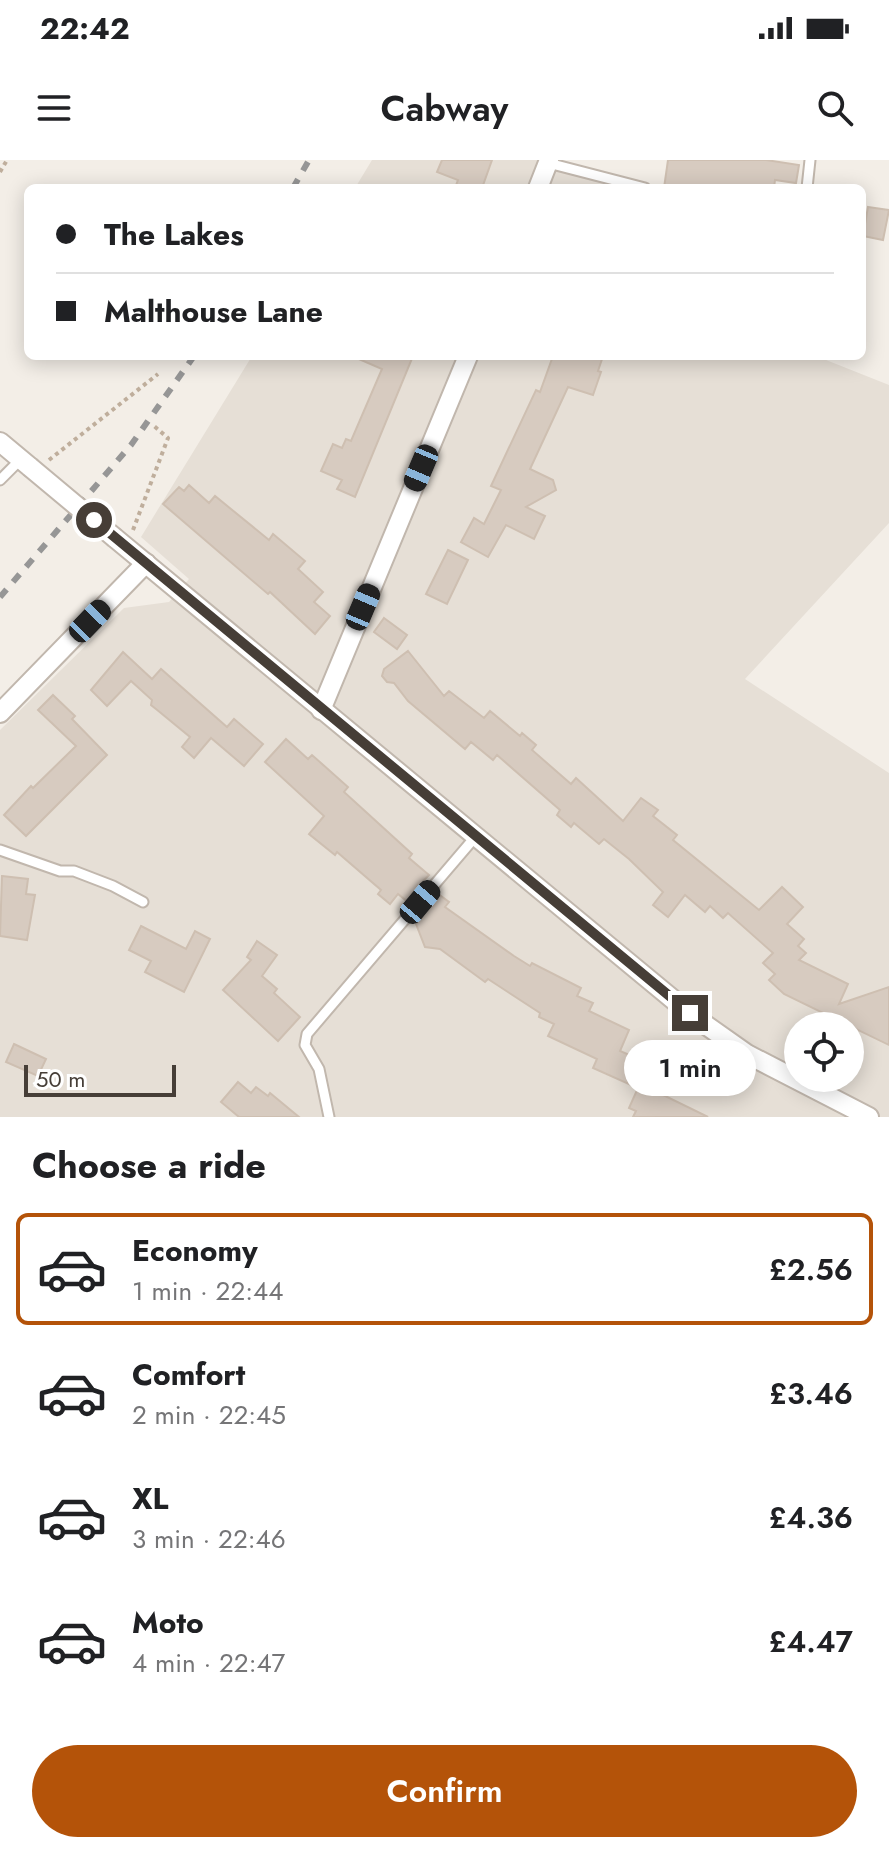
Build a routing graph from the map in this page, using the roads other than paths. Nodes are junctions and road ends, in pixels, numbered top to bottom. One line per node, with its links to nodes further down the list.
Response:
1 (810, 160): 6 (lane)
2 (549, 162): 3 (lane); 4 (street)
3 (572, 164): 5 (lane)
4 (540, 184)
5 (633, 184)
6 (807, 184)
7 (466, 360): 12 (street)
8 (0, 442): 9 (street)
9 (31, 463): 10 (lane); 11 (street, bridge)
10 (0, 480)
11 (146, 563): 12 (street); 13 (street)
12 (321, 710): 14 (street)
13 (0, 713)
14 (476, 836): 17 (lane); 18 (street)
15 (0, 850): 16 (lane)
16 (143, 902)
17 (329, 1117)
18 (869, 1117)

